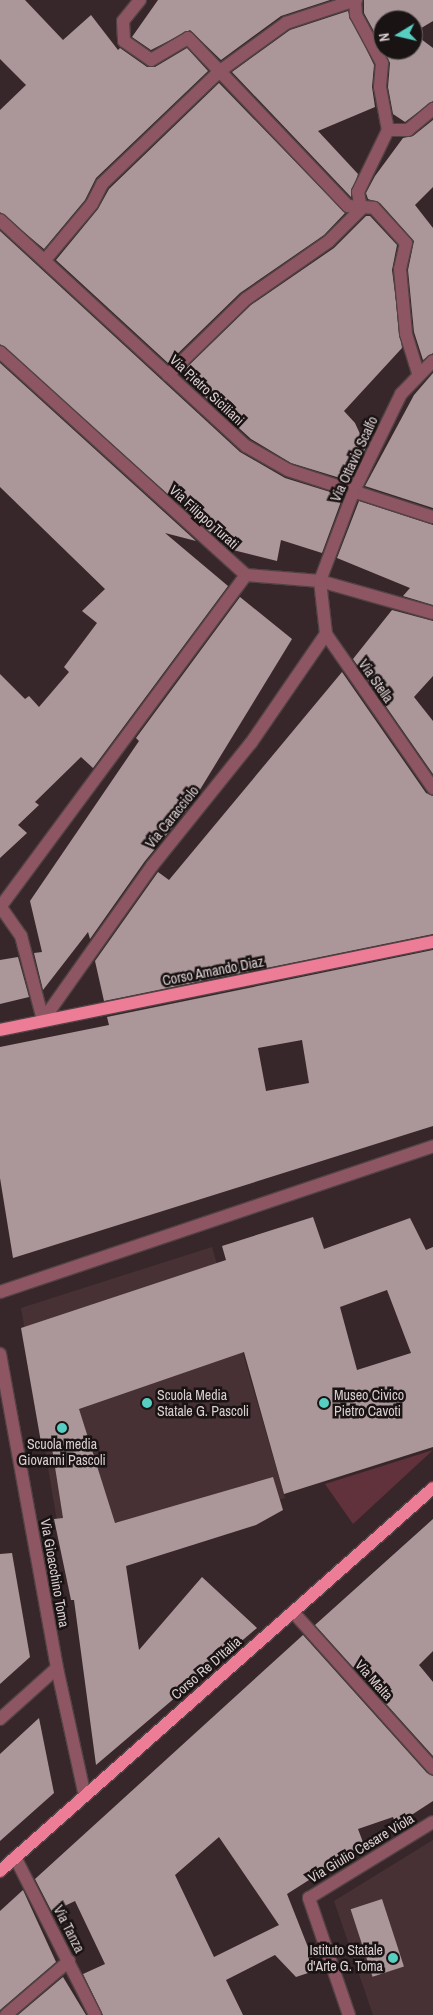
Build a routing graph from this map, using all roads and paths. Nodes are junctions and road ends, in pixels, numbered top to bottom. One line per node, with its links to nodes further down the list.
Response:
1 (140, 0): 3 (street)
2 (355, 0): 3 (street); 5 (street)
3 (220, 71): 6 (street); 8 (street)
4 (433, 109): 5 (street)
5 (388, 130): 6 (street)
6 (361, 209): 11 (street); 12 (street)
7 (0, 220): 8 (street, Via Pietro Siciliani)
8 (45, 260): 12 (street, Via Pietro Siciliani)
9 (0, 352): 15 (street, Via Filippo Turati)
10 (433, 361): 11 (street, Via Ottavio Scalfo)
11 (418, 374): 13 (street, Via Ottavio Scalfo)
12 (168, 375): 13 (street, Via Pietro Siciliani)
13 (353, 493): 14 (street, Via Pietro Siciliani); 16 (street, Via Ottavio Scalfo)
14 (433, 517)
15 (246, 575): 16 (street); 20 (street)
16 (320, 581): 17 (street); 18 (street, Via Stella)
17 (433, 613)
18 (326, 634): 19 (street, Via Stella); 22 (street, Via Caracciolo)
19 (433, 788)
20 (0, 906): 22 (street)
21 (433, 942): 22 (main road, Corso Amando Diaz)
22 (43, 1020): 23 (main road, Corso Amando Diaz)
23 (0, 1030)
24 (433, 1146): 25 (street)
25 (0, 1292)
26 (0, 1354): 29 (street, Via Gioacchino Toma)
27 (433, 1488): 28 (main road, Corso Re D'Italia)
28 (293, 1612): 31 (street, Via Malta); 32 (main road, Corso Re D'Italia)
29 (56, 1668): 30 (street); 32 (street, Via Gioacchino Toma)
30 (0, 1720)
31 (433, 1768)
32 (85, 1796): 34 (main road, Corso Re D'Italia)
33 (433, 1822): 39 (street, Via Giulio Cesare Viola)
34 (15, 1857): 35 (main road, Corso Re D'Italia); 36 (street, Via Tanza)
35 (0, 1871)
36 (70, 1961): 37 (street); 38 (street, Via Tanza)
37 (6, 2015)
38 (95, 2015)
39 (350, 2015)

